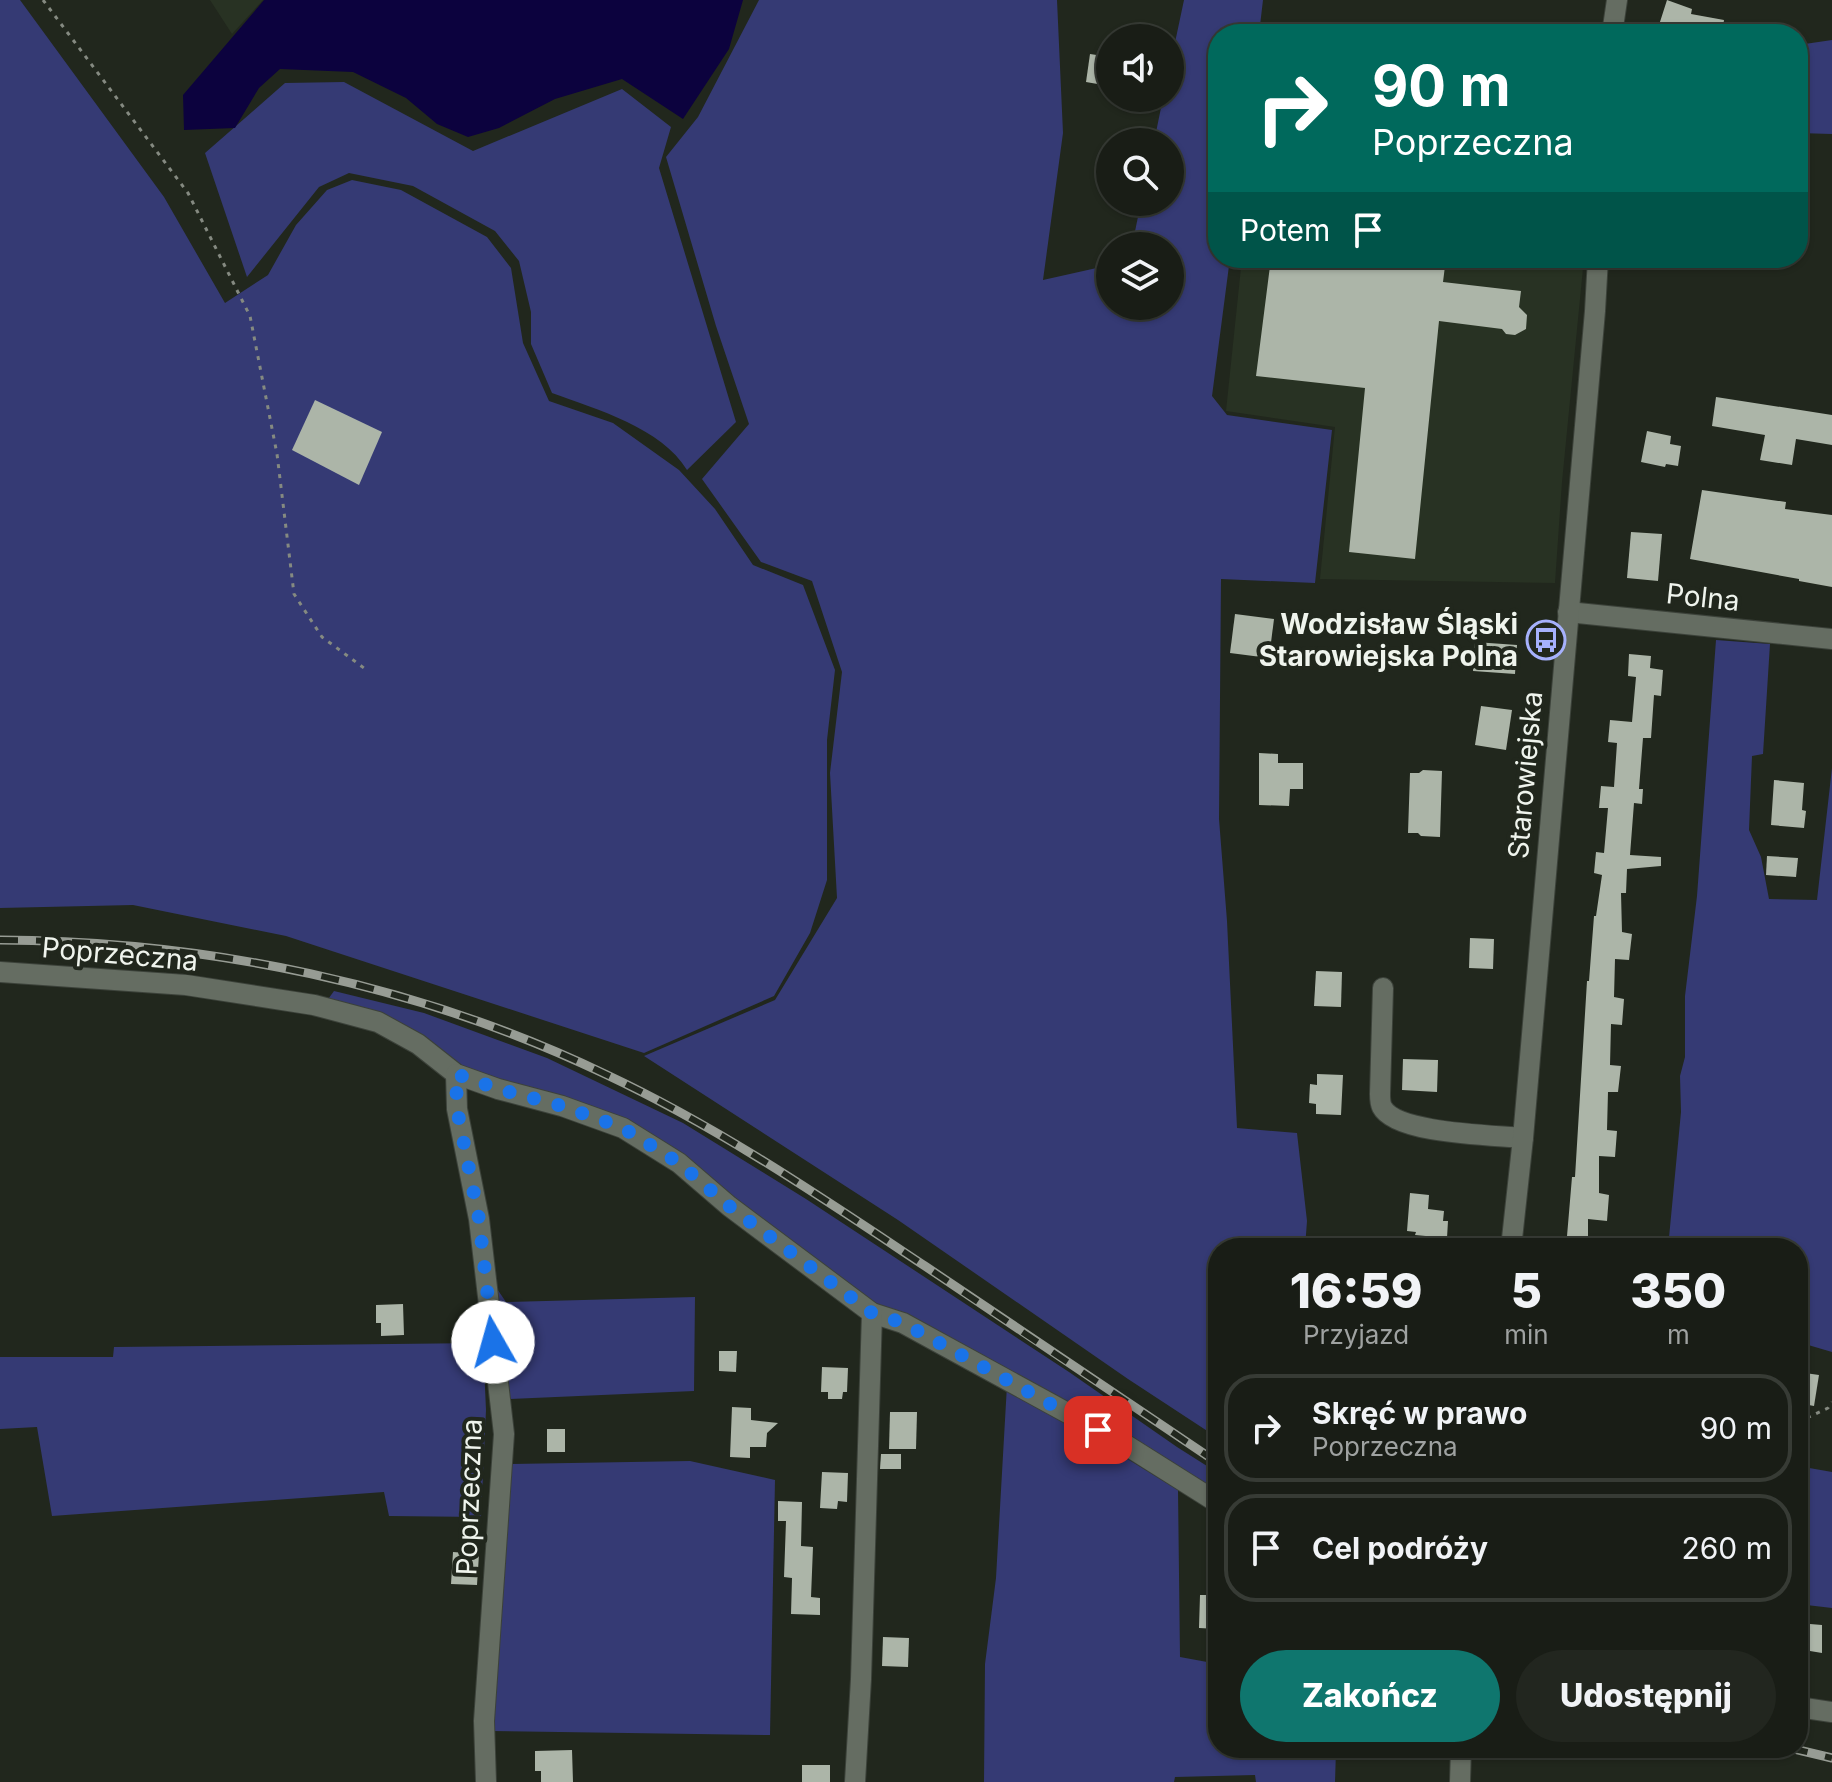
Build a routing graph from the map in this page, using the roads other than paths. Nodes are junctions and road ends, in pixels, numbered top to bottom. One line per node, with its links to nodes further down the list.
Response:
1 (1617, 0): 2 (street)
2 (1613, 24)
3 (1597, 268): 4 (street, Starowiejska)
4 (1568, 612): 5 (street, Polna); 9 (street, Starowiejska)
5 (1832, 639)
6 (0, 972): 8 (street, Poprzeczna)
7 (1383, 988): 9 (street)
8 (456, 1074): 11 (street, Poprzeczna); 16 (street, Poprzeczna)
9 (1523, 1138): 10 (street, Starowiejska)
10 (1512, 1238)
11 (872, 1313): 12 (street, Poprzeczna); 17 (street)
12 (1208, 1497)
13 (1808, 1708): 14 (street)
14 (1832, 1712)
15 (1461, 1758): 18 (street)
16 (486, 1782)
17 (855, 1782)
18 (1460, 1782)

